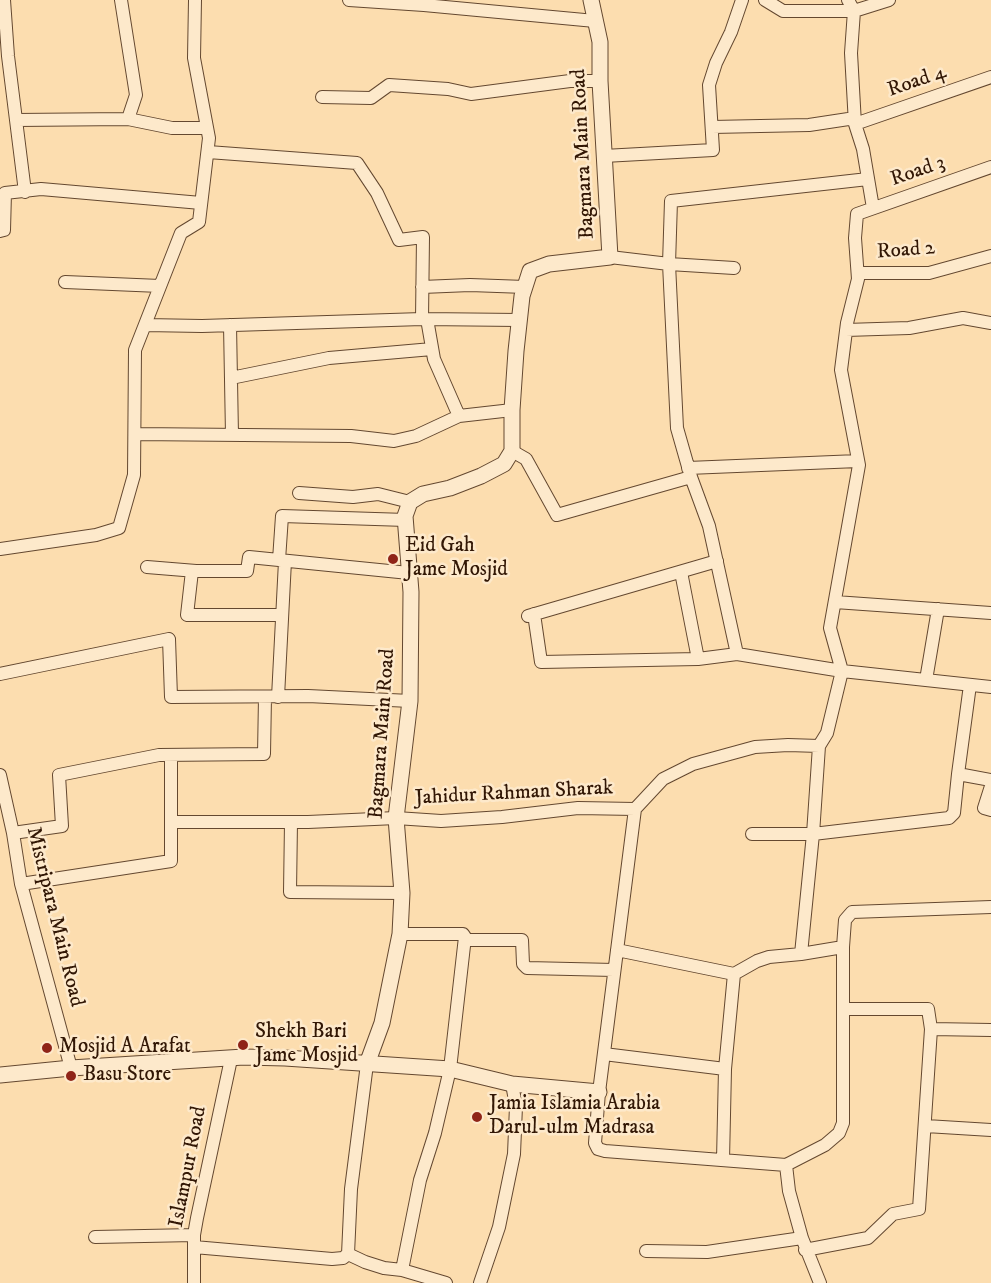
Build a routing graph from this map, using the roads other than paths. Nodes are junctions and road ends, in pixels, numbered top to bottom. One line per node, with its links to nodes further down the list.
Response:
1 (4, 0): 11 (street)
2 (121, 0): 15 (street)
3 (195, 0): 19 (street)
4 (349, 0): 10 (street)
5 (591, 0): 10 (street, Bagmara Main Road)
6 (742, 0): 18 (street)
7 (765, 0): 9 (street)
8 (889, 0): 9 (street)
9 (851, 6): 17 (street)
10 (595, 21): 13 (street, Bagmara Main Road)
11 (4, 56): 16 (street)
12 (991, 77): 17 (street, Road 4)
13 (600, 81): 14 (street); 21 (street, Bagmara Main Road)
14 (321, 97)
15 (128, 119): 16 (street); 19 (street)
16 (16, 120): 24 (street)
17 (855, 121): 18 (street, Road 4); 23 (street)
18 (712, 127): 21 (street)
19 (207, 128): 20 (street)
20 (208, 152): 25 (street); 35 (street)
21 (604, 156): 29 (street, Bagmara Main Road)
22 (991, 167): 26 (street, Road 3)
23 (868, 179): 26 (street); 30 (street)
24 (25, 192): 25 (street); 27 (street)
25 (201, 202): 34 (street)
26 (873, 208): 32 (street, Road 3)
27 (0, 231)
28 (991, 256): 32 (street, Road 2)
29 (610, 257): 30 (street); 36 (street, Bagmara Main Road)
30 (669, 264): 31 (street); 51 (street)
31 (734, 268)
32 (858, 273): 42 (street)
33 (65, 282): 34 (street)
34 (160, 286): 40 (street)
35 (422, 286): 36 (street); 37 (street)
36 (525, 287): 38 (street, Bagmara Main Road)
37 (425, 319): 38 (street); 41 (street); 43 (street)
38 (519, 320): 45 (street, Bagmara Main Road)
39 (991, 323): 42 (street)
40 (145, 325): 41 (street); 47 (street)
41 (230, 325): 44 (street)
42 (846, 330): 50 (street)
43 (432, 349): 44 (street); 46 (street)
44 (231, 378): 48 (street)
45 (512, 410): 46 (street); 49 (street, Bagmara Main Road)
46 (459, 416): 48 (street)
47 (135, 434): 48 (street); 55 (street)
48 (232, 435)
49 (512, 451): 51 (street); 53 (street)
50 (858, 461): 51 (street); 62 (street)
51 (690, 473): 57 (street)
52 (298, 493): 53 (street)
53 (410, 502): 54 (street, Bagmara Main Road)
54 (406, 520): 56 (street); 61 (street, Bagmara Main Road)
55 (0, 549)
56 (282, 560): 59 (street); 61 (street); 65 (street)
57 (717, 561): 60 (street); 66 (street)
58 (147, 567): 59 (street)
59 (192, 571): 65 (street)
60 (681, 572): 67 (street); 67 (street)
61 (410, 573): 75 (street, Bagmara Main Road)
62 (835, 602): 63 (street); 68 (street)
63 (938, 609): 64 (street); 70 (street)
64 (991, 613)
65 (282, 615): 74 (street)
66 (737, 654): 67 (street); 68 (street)
67 (698, 659)
68 (842, 671): 70 (street); 76 (street)
69 (0, 674): 73 (street)
70 (926, 680): 71 (street)
71 (970, 685): 72 (street); 78 (street)
72 (991, 687)
73 (265, 696): 74 (street); 77 (street)
74 (278, 697): 75 (street)
75 (410, 701): 84 (street, Bagmara Main Road)
76 (819, 746): 82 (street, Jahidur Rahman Sharak); 89 (street)
77 (171, 755): 85 (street); 87 (street)
78 (958, 774): 80 (street); 89 (street)
79 (0, 775): 87 (street, Mistripara Main Road)
80 (991, 780)
81 (991, 786): 83 (street)
82 (635, 809): 84 (street, Jahidur Rahman Sharak); 96 (street)
83 (991, 810)
84 (396, 818): 86 (street, Jahidur Rahman Sharak); 91 (street, Bagmara Main Road)
85 (171, 822): 86 (street, Jahidur Rahman Sharak); 90 (street)
86 (291, 822): 91 (street)
87 (13, 833): 90 (street, Mistripara Main Road)
88 (752, 834): 89 (street)
89 (813, 834): 97 (street)
90 (21, 884): 106 (street, Mistripara Main Road)
91 (402, 893): 93 (street, Bagmara Main Road)
92 (991, 907): 95 (street)
93 (400, 934): 94 (street); 105 (street, Bagmara Main Road)
94 (465, 940): 98 (street); 107 (street)
95 (843, 947): 97 (street); 100 (street)
96 (617, 950): 98 (street); 99 (street)
97 (801, 954): 99 (street)
98 (614, 970): 103 (street)
99 (734, 974): 108 (street)
100 (843, 1009): 101 (street); 115 (street)
101 (931, 1029): 102 (street); 112 (street)
102 (991, 1030)
103 (604, 1054): 108 (street); 111 (street)
104 (231, 1059): 105 (street); 106 (street); 116 (street, Islampur Road)
105 (367, 1064): 107 (street); 121 (street)
106 (71, 1068): 109 (street)
107 (450, 1069): 110 (street); 122 (street)
108 (725, 1069): 114 (street)
109 (0, 1075)
110 (512, 1084): 111 (street); 125 (street)
111 (599, 1092): 114 (street)
112 (926, 1126): 113 (street); 118 (street)
113 (991, 1130)
114 (723, 1160): 115 (street)
115 (786, 1165): 118 (street)
116 (194, 1234): 117 (street); 119 (street, Islampur Road)
117 (95, 1237)
118 (804, 1244): 120 (street); 126 (street)
119 (194, 1248): 121 (street); 123 (street, Islampur Road)
120 (646, 1251)
121 (348, 1254): 122 (street)
122 (402, 1270): 124 (street)
123 (194, 1283)
124 (446, 1283)
125 (480, 1283)
126 (820, 1283)

